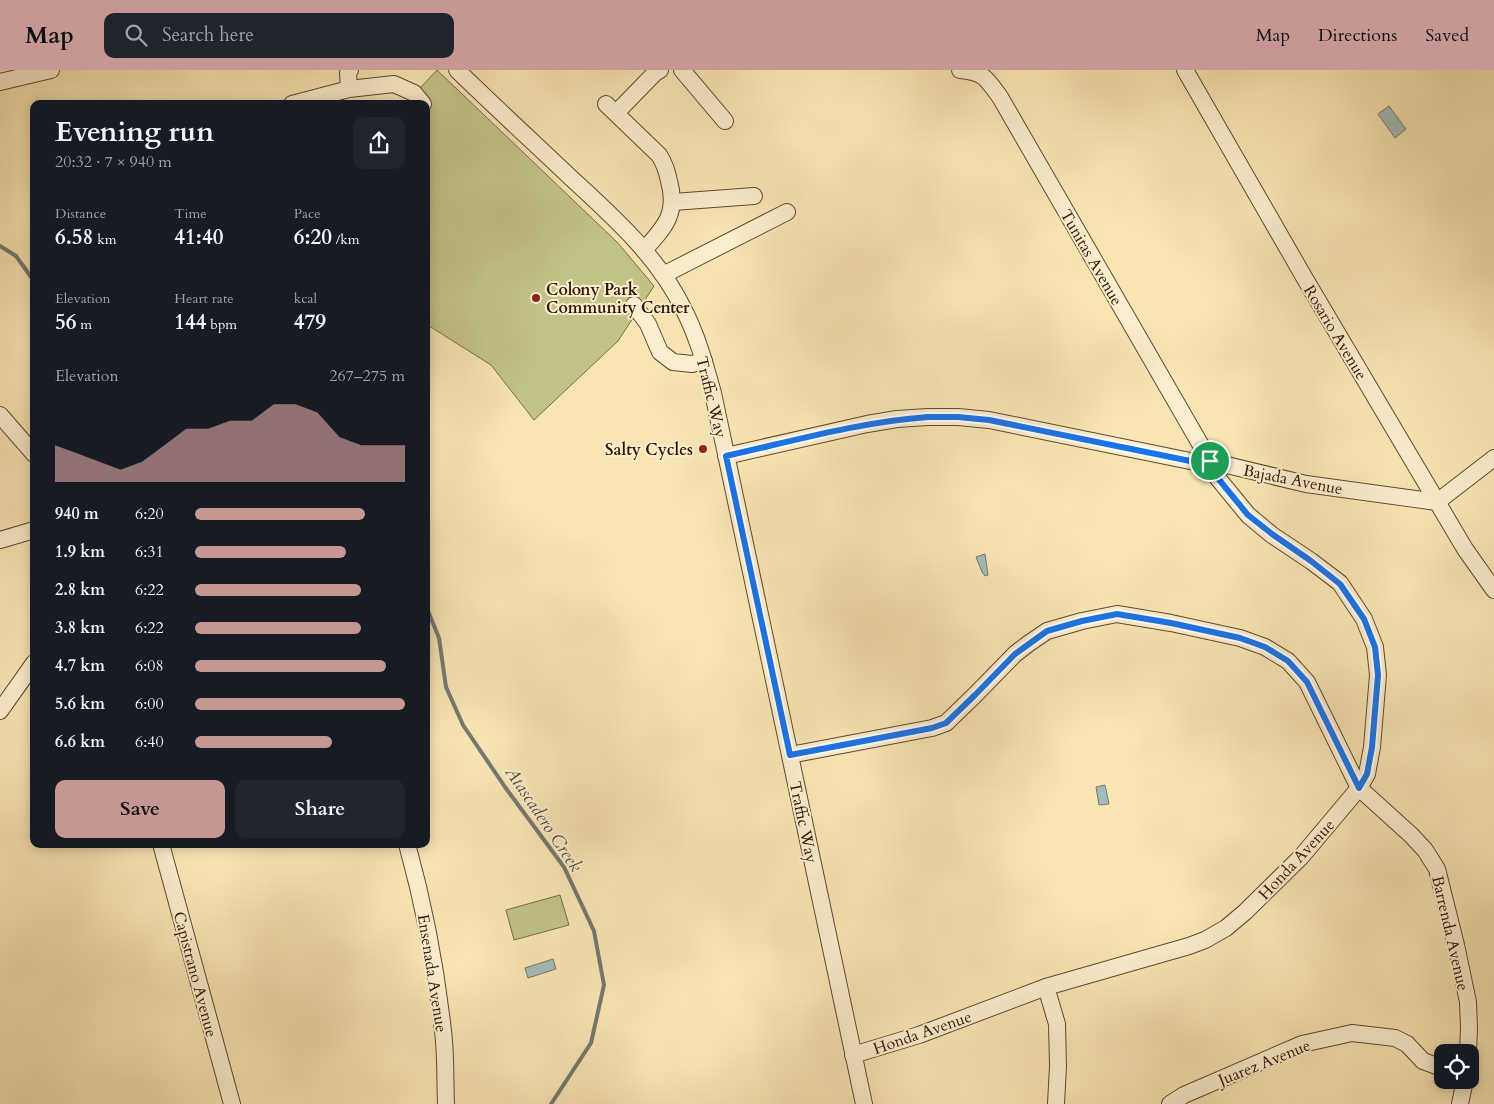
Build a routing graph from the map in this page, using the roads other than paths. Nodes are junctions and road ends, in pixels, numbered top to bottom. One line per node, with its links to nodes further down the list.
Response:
1 (51, 70): 8 (street)
2 (350, 70): 9 (street)
3 (457, 70): 16 (street, Traffic Way)
4 (660, 70): 14 (street)
5 (682, 70): 12 (street)
6 (960, 70): 24 (street, Tunitas Avenue)
7 (1185, 70): 25 (street, Rosario Avenue)
8 (0, 82)
9 (349, 89): 10 (street); 11 (street)
10 (307, 100)
11 (420, 100)
12 (725, 121)
13 (754, 196): 14 (street)
14 (673, 202): 16 (street)
15 (787, 212): 17 (street)
16 (644, 250): 17 (street, Traffic Way)
17 (663, 275): 19 (street, Traffic Way)
18 (634, 305): 19 (street)
19 (704, 361): 22 (street, Traffic Way)
20 (0, 415): 21 (street)
21 (30, 449)
22 (726, 456): 24 (street, Bajada Avenue); 31 (street, Traffic Way)
23 (1494, 458): 25 (street)
24 (1210, 461): 25 (street, Bajada Avenue); 32 (street, Honda Avenue)
25 (1437, 502): 28 (street, Rosario Avenue)
26 (30, 531): 27 (street)
27 (0, 540)
28 (1494, 590)
29 (30, 670): 30 (street)
30 (0, 711)
31 (790, 755): 32 (street, Barrenda Avenue); 37 (street, Traffic Way)
32 (1359, 788): 35 (street, Honda Avenue); 36 (street, Barrenda Avenue)
33 (162, 848): 40 (street, Capistrano Avenue)
34 (408, 848): 41 (street, Ensenada Avenue)
35 (1046, 987): 37 (street, Honda Avenue); 43 (street)
36 (1468, 1044)
37 (852, 1055): 42 (street, Traffic Way)
38 (1434, 1065): 44 (street, Juarez Avenue)
39 (1463, 1089): 45 (street)
40 (232, 1104)
41 (446, 1104)
42 (864, 1104)
43 (1056, 1104)
44 (1170, 1104)
45 (1460, 1104)

